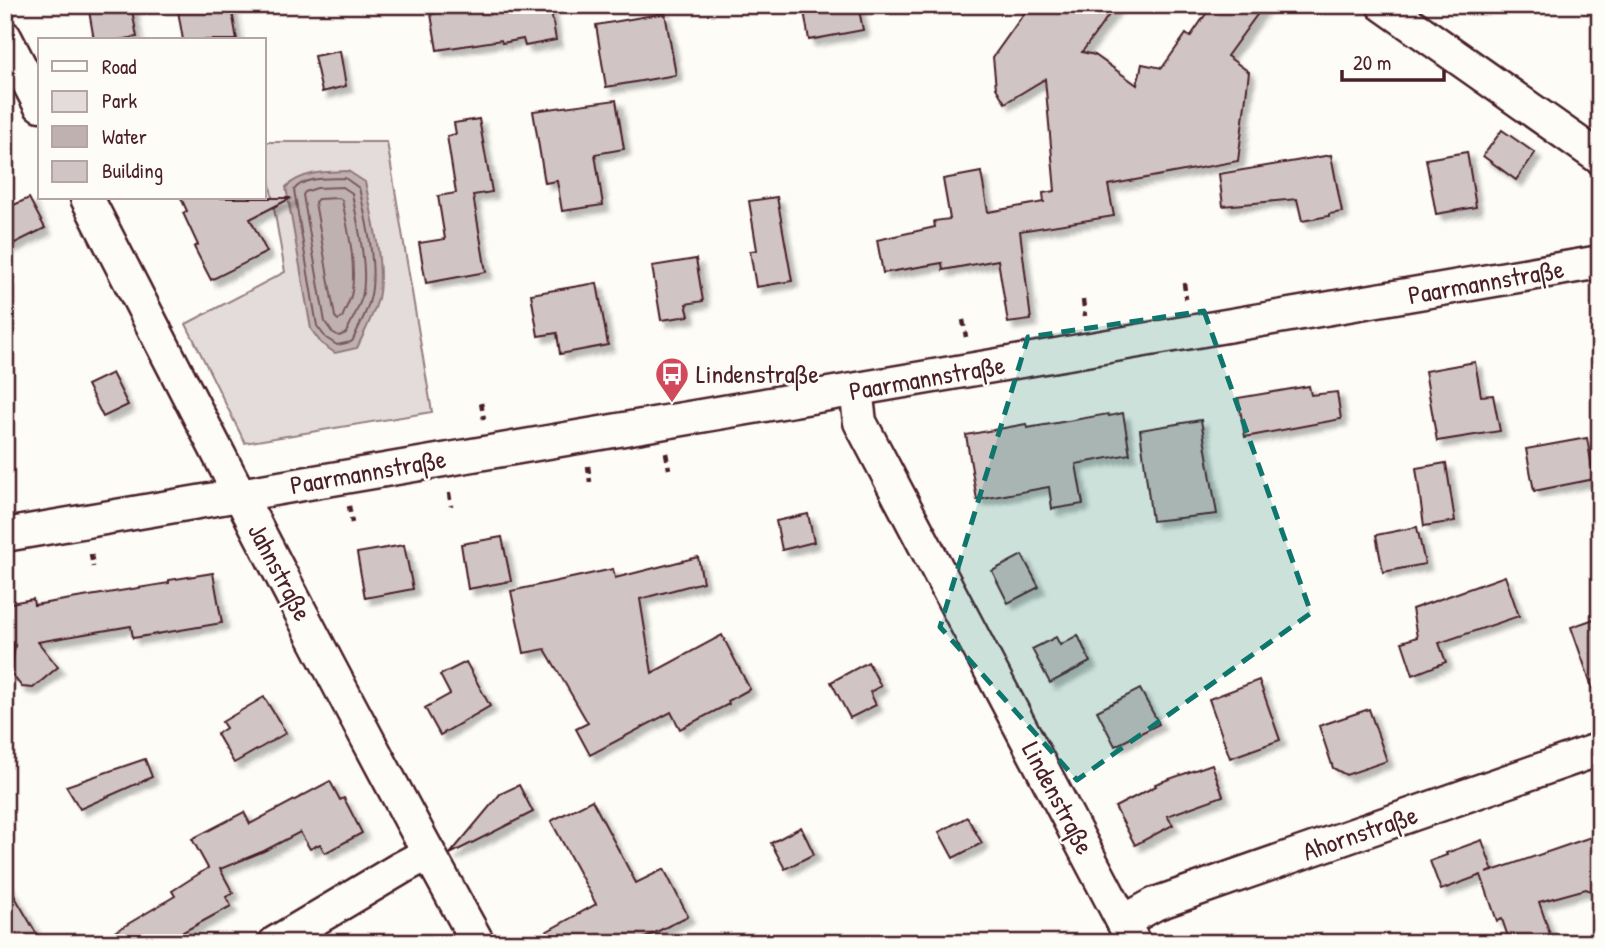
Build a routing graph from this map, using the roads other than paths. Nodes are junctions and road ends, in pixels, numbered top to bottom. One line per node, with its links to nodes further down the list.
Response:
1 (1383, 5): 4 (street)
2 (5, 37): 3 (street)
3 (38, 101)
4 (1600, 158)
5 (89, 200): 8 (street, Jahnstraße)
6 (1600, 262): 7 (street, Paarmannstraße)
7 (856, 390): 8 (street, Paarmannstraße); 12 (street, Lindenstraße)
8 (239, 494): 9 (street, Paarmannstraße); 11 (street, Jahnstraße)
9 (5, 535)
10 (1600, 749): 12 (street, Ahornstraße)
11 (429, 853): 13 (street); 14 (street, Jahnstraße)
12 (1128, 932)
13 (275, 943)
14 (478, 943)

